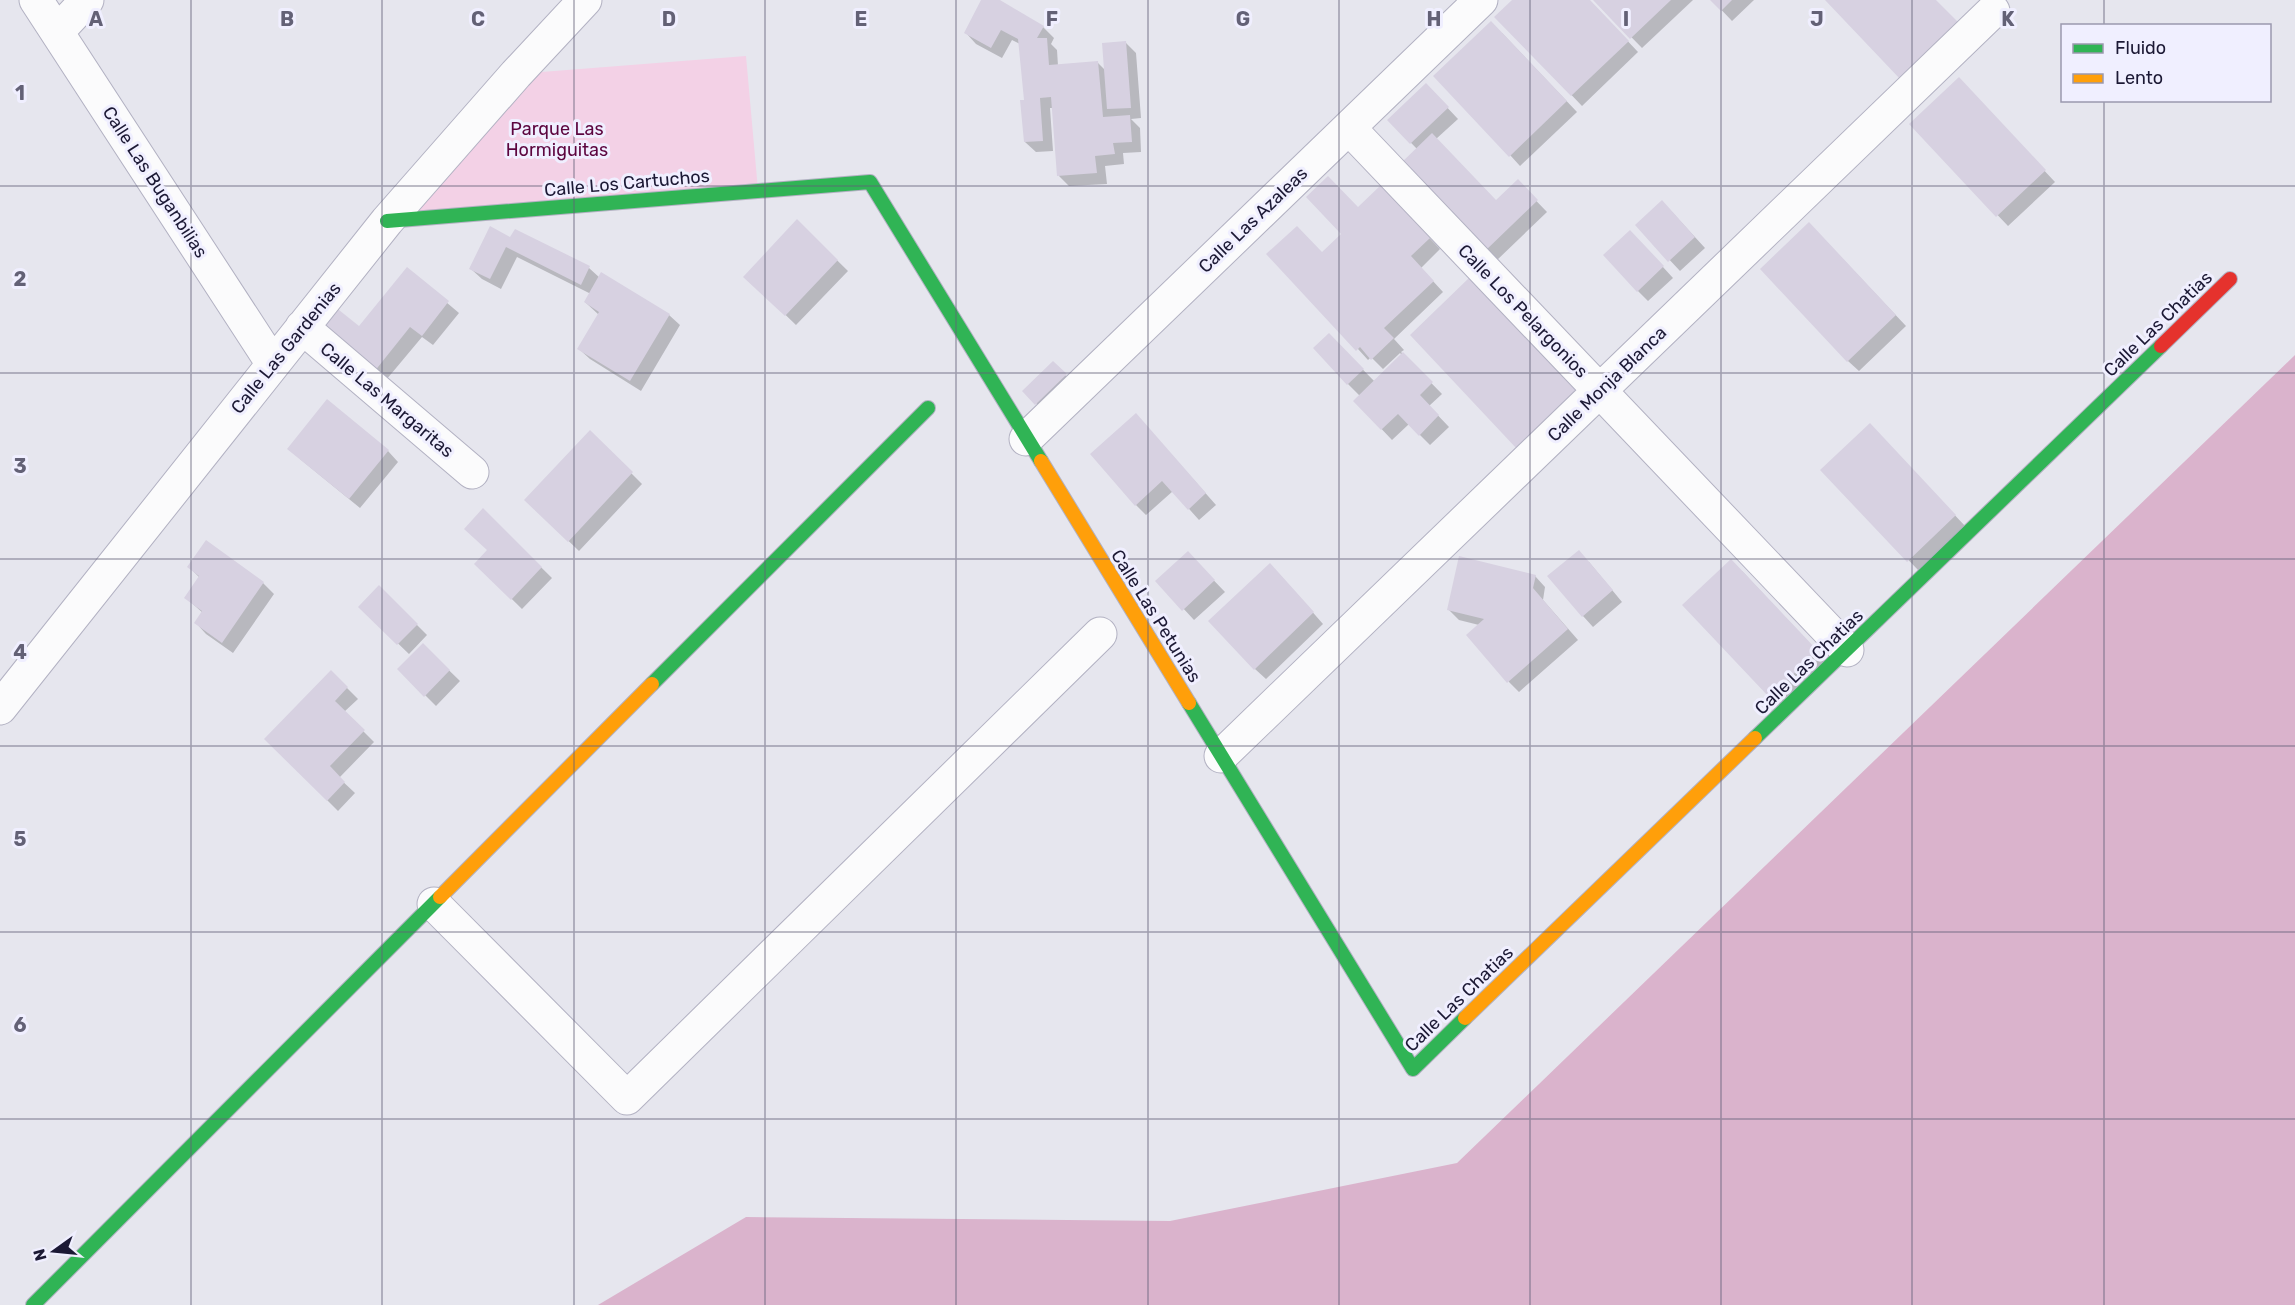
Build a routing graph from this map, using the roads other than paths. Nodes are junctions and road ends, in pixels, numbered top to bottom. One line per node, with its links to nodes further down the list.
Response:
1 (36, 0): 6 (street, Calle Las Buganbilias)
2 (87, 0): 6 (street)
3 (585, 0): 9 (street, Calle Las Gardenias)
4 (1481, 0): 7 (street, Calle Las Azaleas)
5 (1993, 11): 13 (street, Calle Monja Blanca)
6 (57, 32): 12 (street, Calle Las Buganbilias)
7 (1349, 128): 13 (street, Calle Los Pelargonios); 15 (street, Calle Las Azaleas)
8 (870, 182): 9 (street, Calle Los Cartuchos); 15 (street, Calle Las Petunias)
9 (387, 221): 11 (street, Calle Las Gardenias)
10 (2230, 279): 18 (street, Calle Las Chatias)
11 (302, 327): 12 (street, Calle Las Gardenias); 16 (street, Calle Las Margaritas)
12 (273, 364): 19 (street, Calle Las Gardenias)
13 (1600, 392): 18 (street, Calle Los Pelargonios); 20 (street, Calle Monja Blanca)
14 (928, 408): 21 (street)
15 (1026, 439): 20 (street, Calle Las Petunias)
16 (472, 472)
17 (1100, 634): 21 (street)
18 (1847, 650): 22 (street, Calle Las Chatias)
19 (0, 708)
20 (1221, 756): 22 (street, Calle Las Petunias)
21 (434, 904): 23 (street)
22 (1413, 1069)
23 (33, 1305)

